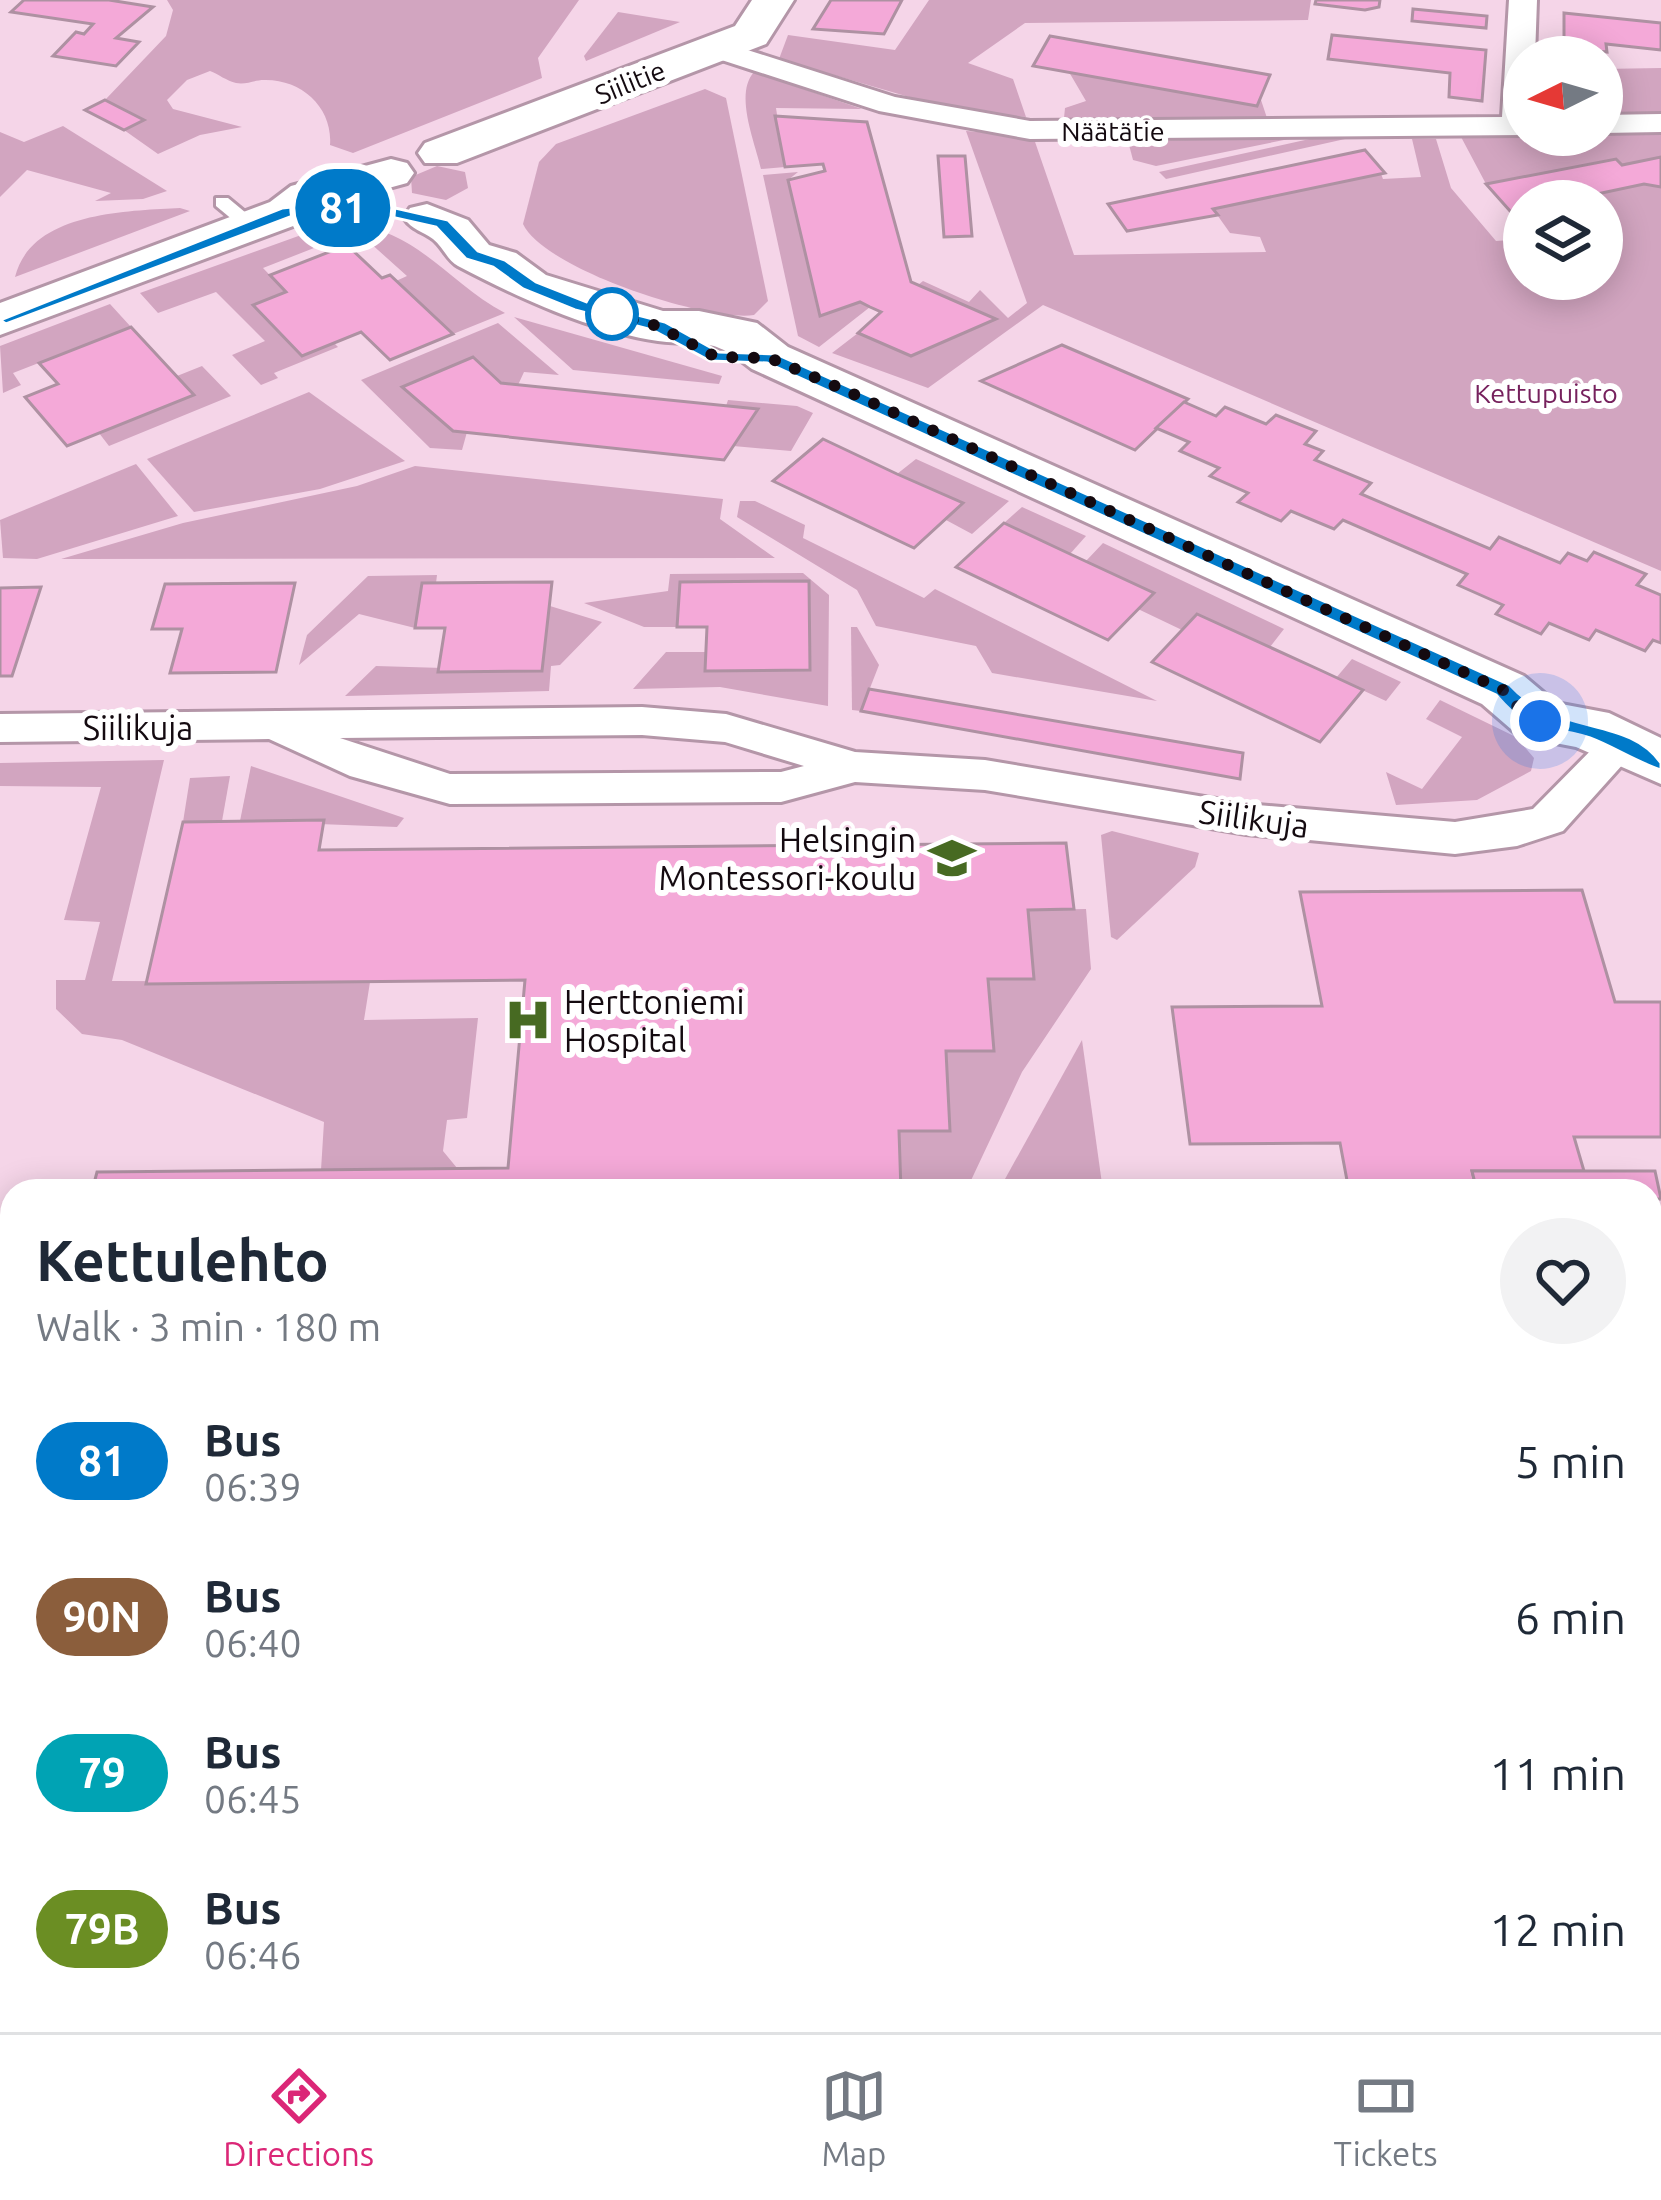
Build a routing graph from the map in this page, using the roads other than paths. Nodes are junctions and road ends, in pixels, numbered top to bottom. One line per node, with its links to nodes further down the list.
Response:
1 (1523, 0): 3 (street)
2 (771, 3): 4 (street, Siilitie)
3 (1522, 36)
4 (718, 46): 5 (street, Siilitie); 8 (street, Näätätie)
5 (538, 119): 9 (street, Siilitie); 10 (street)
6 (1661, 123): 7 (street)
7 (1623, 124)
8 (1503, 126)
9 (441, 153): 10 (street); 11 (street, Siilitie)
10 (496, 188): 11 (street); 12 (street)
11 (405, 200): 12 (street); 13 (street)
12 (499, 263): 16 (street)
13 (0, 320)
14 (276, 726): 15 (street, Siilikuja); 17 (street, Siilikuja); 17 (street, Siilikuja)
15 (0, 728)
16 (1624, 745): 17 (street, Siilikuja)
17 (854, 767)

